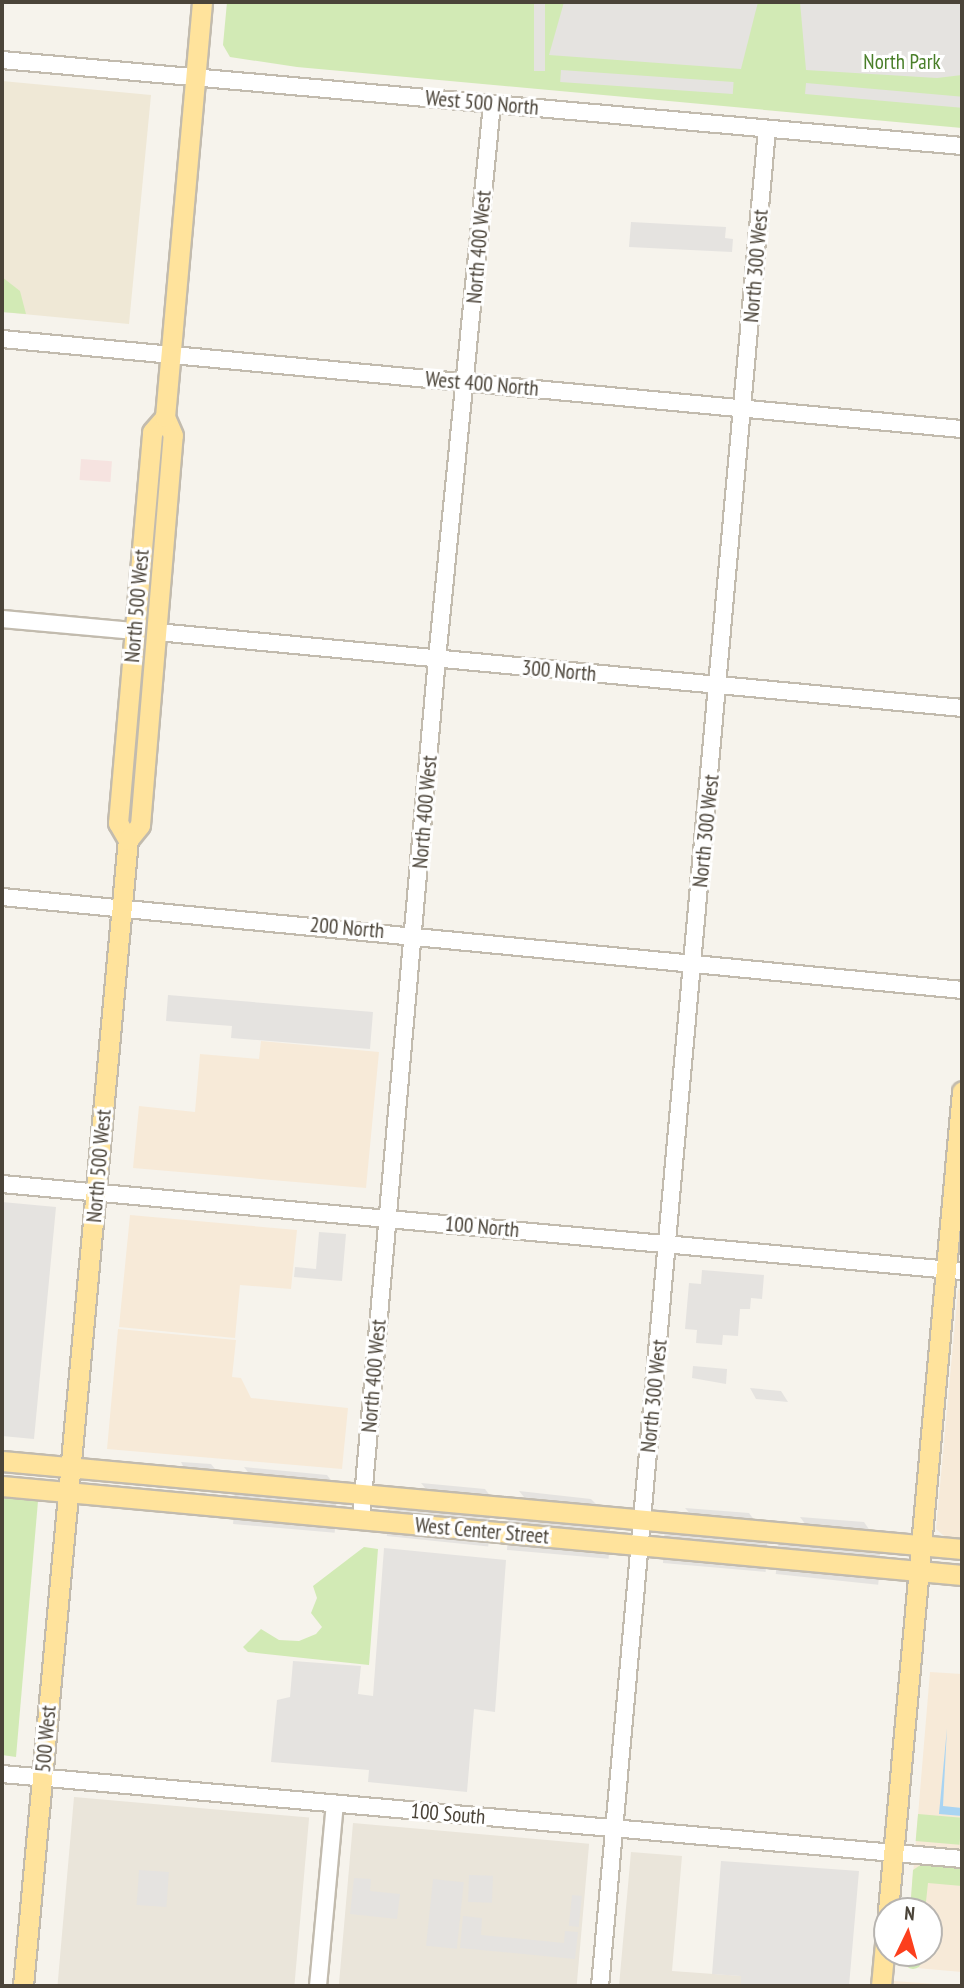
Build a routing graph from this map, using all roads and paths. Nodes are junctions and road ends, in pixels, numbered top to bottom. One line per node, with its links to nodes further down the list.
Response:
1 (202, 2): 3 (main road, North 500 West)
2 (2, 60): 3 (street, West 500 North)
3 (195, 78): 4 (street, West 500 North); 8 (main road, North 500 West)
4 (492, 104): 5 (street, West 500 North); 9 (street, North 400 West)
5 (767, 129): 6 (street, West 500 North); 10 (street, North 300 West)
6 (962, 146)
7 (2, 339): 8 (street, West 400 North)
8 (170, 356): 9 (street, West 400 North); 11 (main road, North 500 West)
9 (467, 382): 10 (street, West 400 North); 16 (street, North 400 West)
10 (745, 408): 12 (street, West 400 North); 17 (street, North 300 West)
11 (165, 417): 14 (main road, North 500 West); 15 (main road, North 500 West)
12 (962, 429)
13 (2, 619): 14 (street)
14 (135, 631): 19 (main road, North 500 West)
15 (157, 632): 16 (street, 300 North); 19 (main road, North 500 West)
16 (437, 659): 17 (street, 300 North); 22 (street, North 400 West)
17 (720, 683): 18 (street, 300 North); 23 (street, North 300 West)
18 (962, 708)
19 (128, 840): 21 (main road, North 500 West)
20 (2, 897): 21 (street, 200 North)
21 (122, 908): 22 (street, 200 North); 27 (main road, North 500 West)
22 (414, 934): 23 (street, 200 North); 28 (street, North 400 West)
23 (693, 961): 24 (street, 200 North); 29 (street, North 300 West)
24 (962, 990)
25 (962, 1091): 30 (main road)
26 (2, 1184): 27 (street, 100 North)
27 (96, 1192): 28 (street, 100 North); 32 (main road, North 500 West)
28 (386, 1218): 29 (street, 100 North); 35 (street, North 400 West)
29 (669, 1244): 30 (street, 100 North); 37 (street, North 300 West)
30 (954, 1270): 38 (main road)
31 (2, 1461): 32 (main road, West Center Street)
32 (71, 1467): 34 (main road, North 500 West); 35 (main road, West Center Street)
33 (2, 1486): 34 (main road, West Center Street)
34 (68, 1492): 36 (main road, West Center Street); 43 (main road, 500 West)
35 (363, 1494): 36 (street, North 400 West); 37 (main road, West Center Street)
36 (361, 1520): 37 (main road, West Center Street)
37 (640, 1533): 38 (main road, West Center Street); 40 (main road, West Center Street); 45 (street, North 300 West)
38 (919, 1545): 39 (main road, West Center Street); 40 (main road)
39 (962, 1549)
40 (917, 1571): 41 (main road, West Center Street); 46 (main road)
41 (962, 1575)
42 (2, 1774): 43 (street, 100 South)
43 (43, 1777): 44 (street, 100 South); 50 (main road, 500 West)
44 (335, 1804): 45 (street, 100 South); 51 (street)
45 (614, 1828): 46 (street, 100 South); 52 (street, North 300 West)
46 (893, 1855): 47 (street, 100 South); 48 (main road)
47 (962, 1859)
48 (889, 1897)
49 (883, 1967): 53 (main road)
50 (23, 1986)
51 (318, 1986)
52 (600, 1986)
53 (881, 1986)

